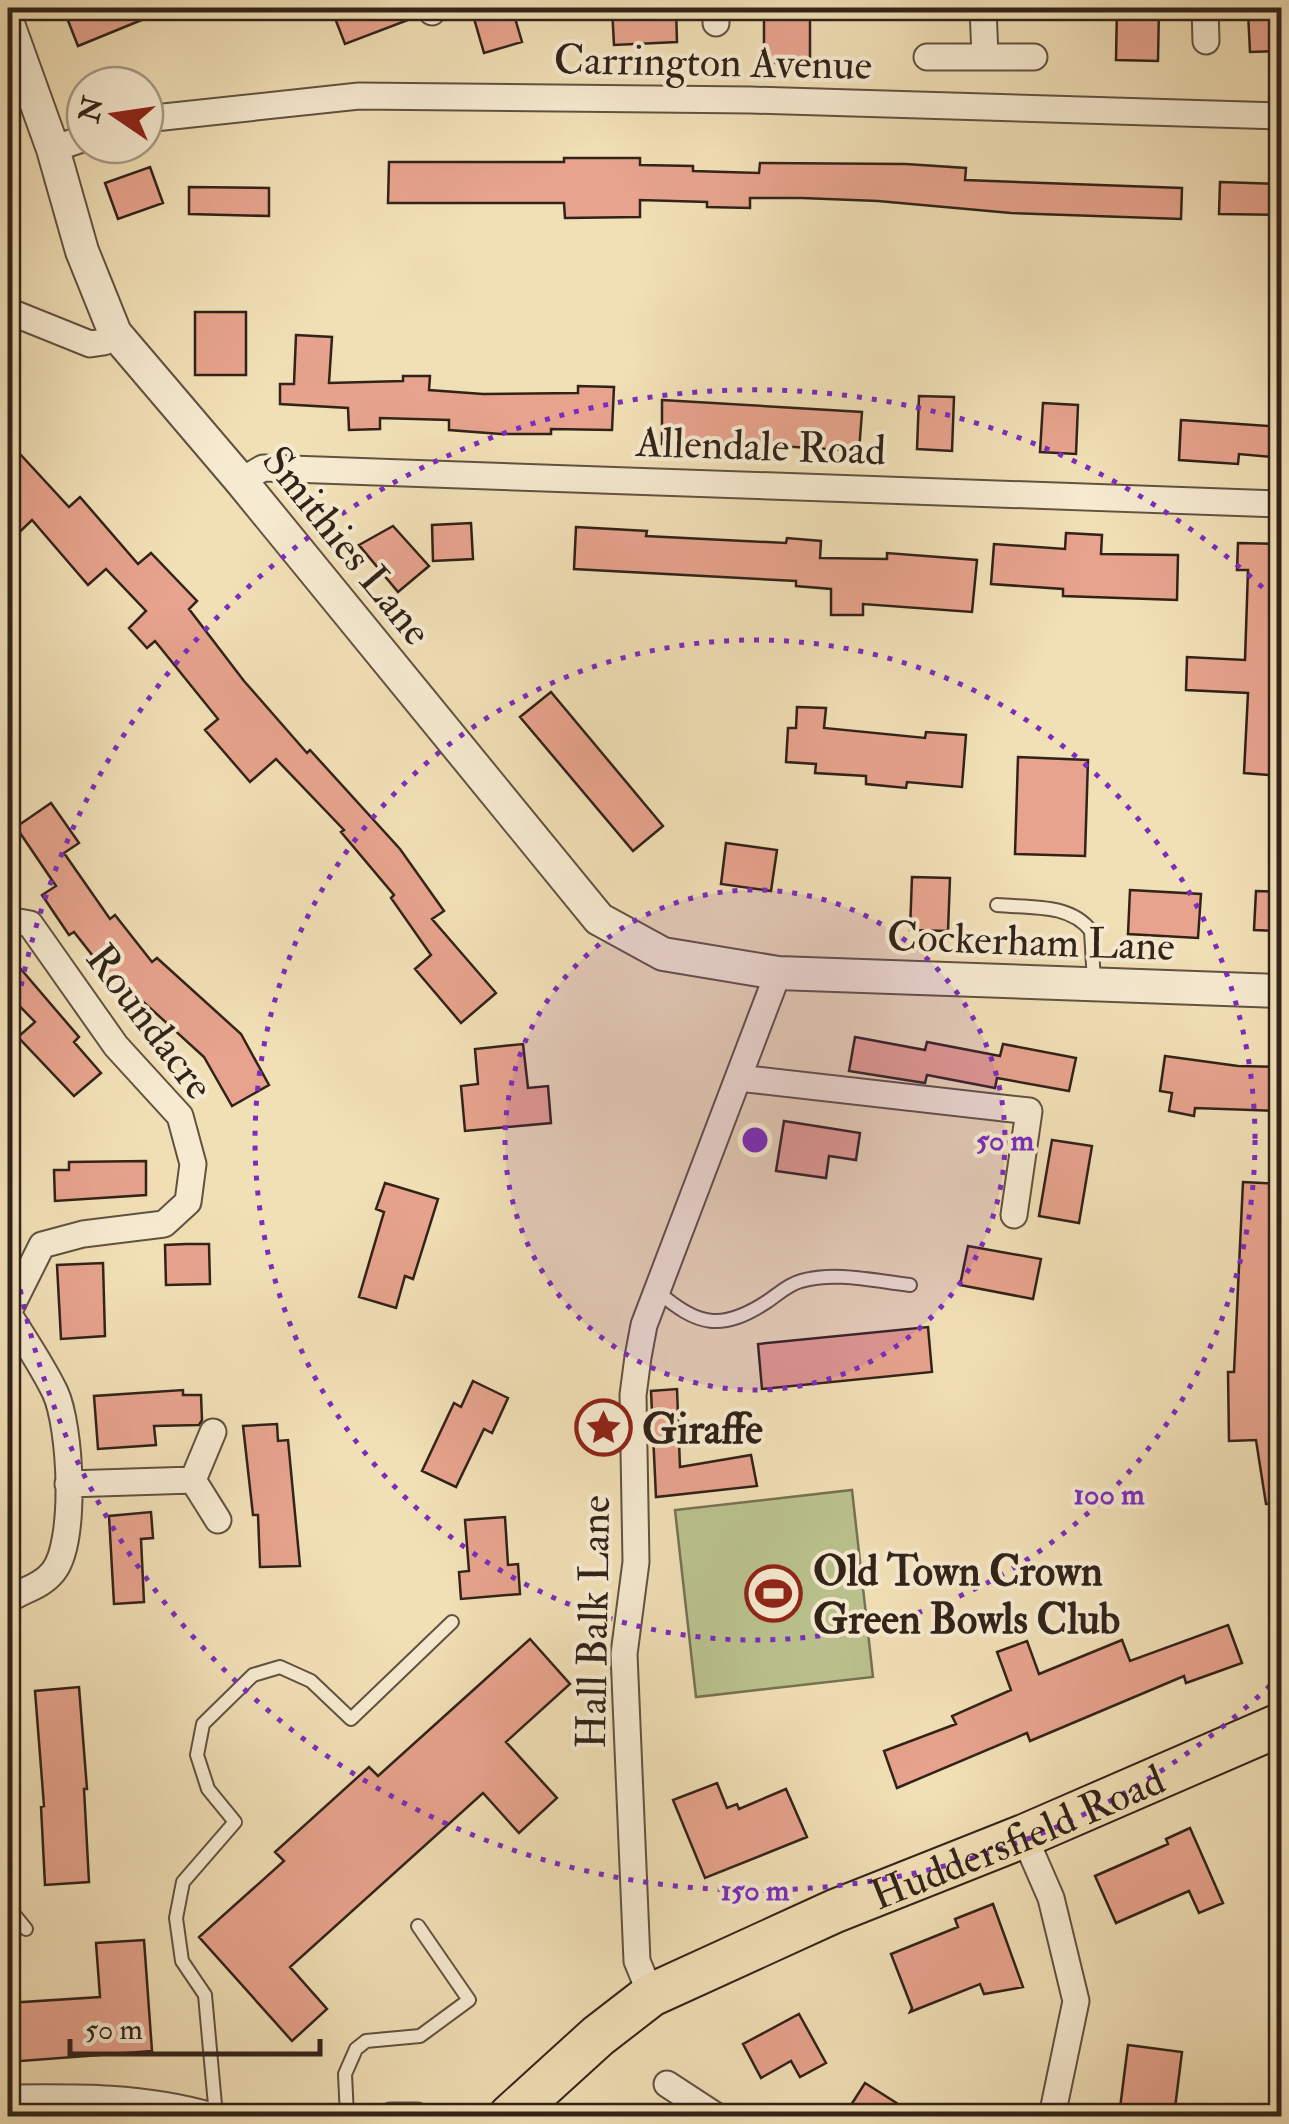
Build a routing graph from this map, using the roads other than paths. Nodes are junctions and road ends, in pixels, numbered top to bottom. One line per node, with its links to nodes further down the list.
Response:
1 (984, 8): 6 (street)
2 (1205, 8): 4 (street)
3 (8, 24): 11 (street, Smithies Lane)
4 (1206, 41)
5 (927, 56): 6 (street)
6 (985, 56): 7 (street)
7 (1034, 57)
8 (165, 114): 9 (street, Carrington Avenue)
9 (1282, 116)
10 (65, 144): 11 (street)
11 (53, 148): 13 (street, Smithies Lane)
12 (8, 311): 13 (street)
13 (114, 333): 14 (street, Smithies Lane)
14 (242, 481): 15 (street, Allendale Road); 18 (street, Smithies Lane)
15 (1282, 504)
16 (997, 906): 19 (lane)
17 (8, 920): 25 (street, Roundacre)
18 (778, 973): 19 (street, Cockerham Lane); 21 (street, Hall Balk Lane)
19 (1094, 984): 20 (street, Cockerham Lane)
20 (1282, 991)
21 (738, 1078): 22 (street); 24 (street, Hall Balk Lane)
22 (1014, 1216)
23 (910, 1285): 24 (lane)
24 (657, 1291): 37 (street, Hall Balk Lane)
25 (8, 1313): 28 (street)
26 (213, 1432): 27 (street)
27 (193, 1480): 28 (street); 29 (street)
28 (68, 1484): 30 (street)
29 (218, 1520)
30 (8, 1600)
31 (452, 1622): 41 (lane)
32 (1282, 1724): 33 (highway, Huddersfield Road)
33 (1024, 1836): 37 (highway, Huddersfield Road); 47 (street)
34 (8, 1907): 36 (lane)
35 (418, 1926): 42 (lane)
36 (26, 1929)
37 (651, 1995): 45 (highway, Huddersfield Road)
38 (667, 2084): 46 (street)
39 (8, 2098): 40 (street)
40 (113, 2107): 41 (street)
41 (214, 2116)
42 (347, 2116)
43 (391, 2116): 44 (street)
44 (417, 2116)
45 (510, 2116)
46 (716, 2116)
47 (1052, 2116)

